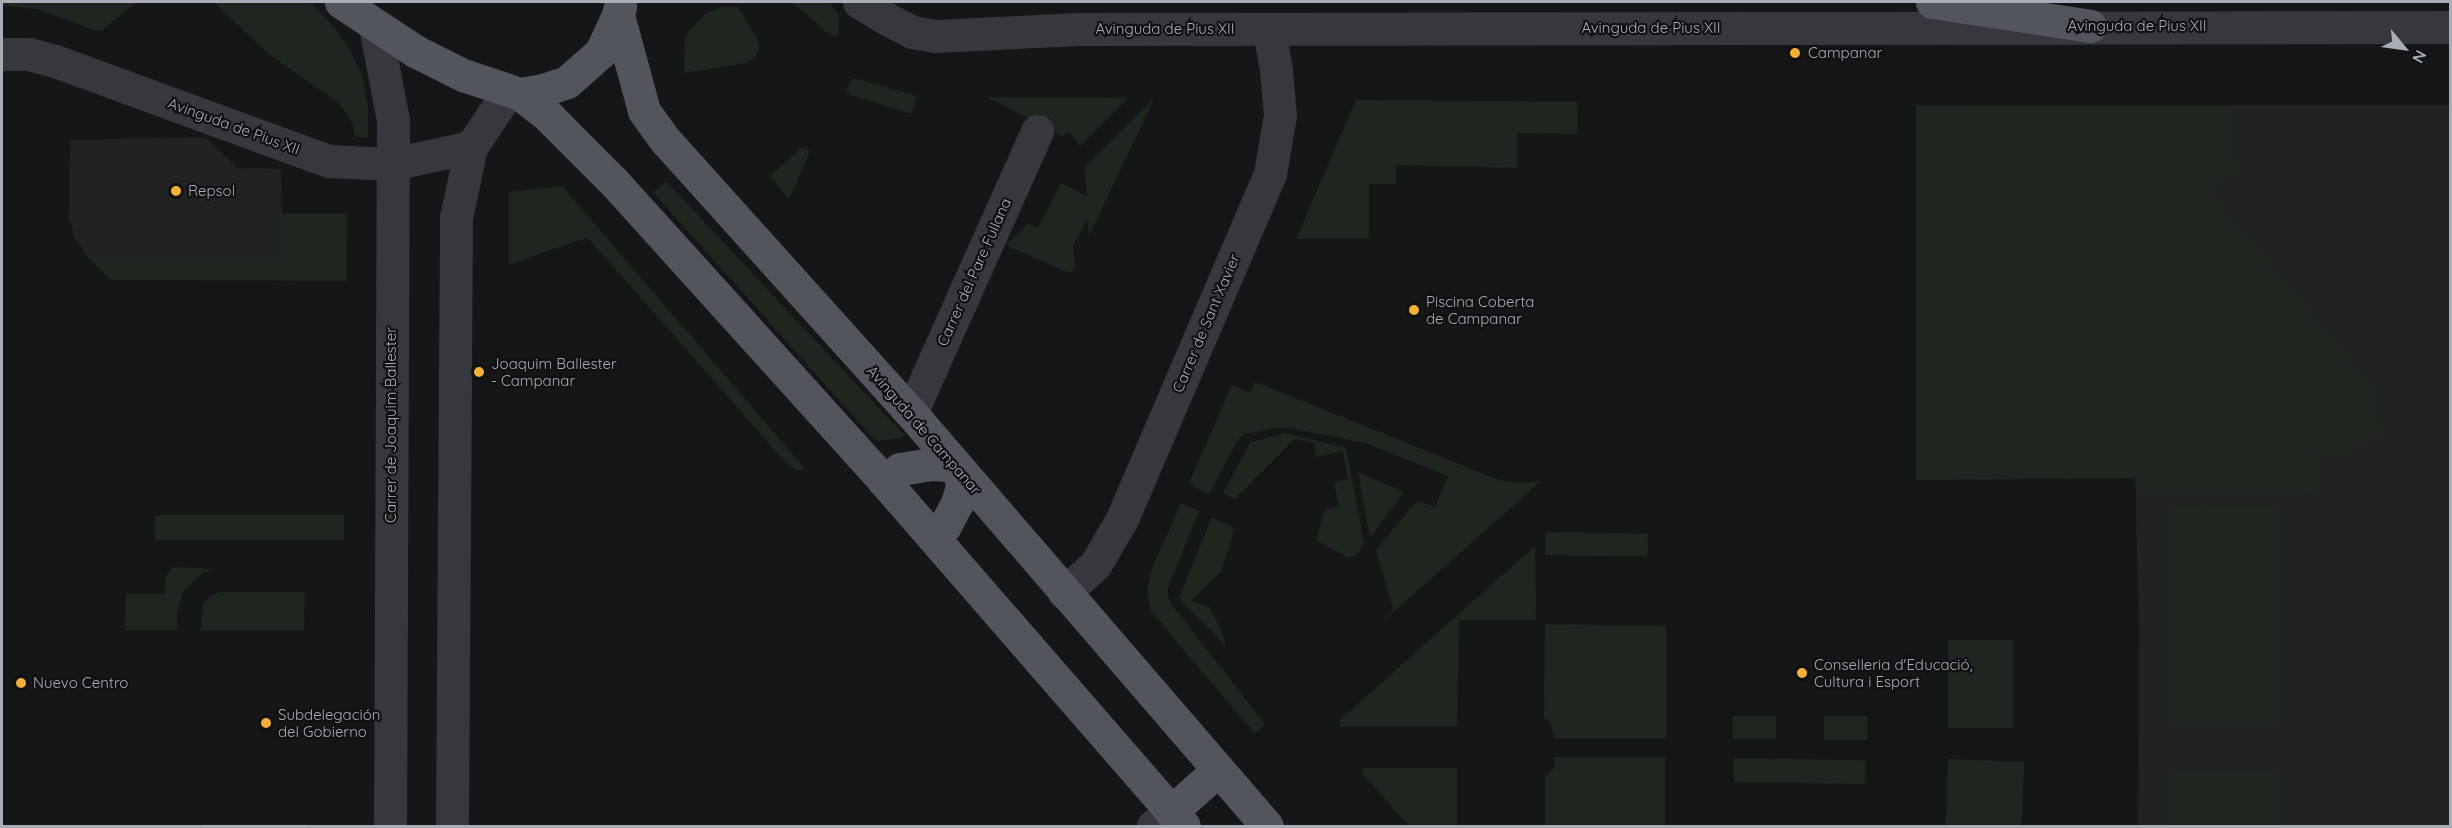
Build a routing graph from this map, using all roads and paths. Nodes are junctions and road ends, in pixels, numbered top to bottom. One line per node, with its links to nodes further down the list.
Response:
1 (341, 2): 5 (main road)
2 (860, 2): 8 (street, Avinguda de Pius XII)
3 (1932, 2): 6 (main road)
4 (619, 8): 10 (main road); 14 (main road, Avinguda de Campanar)
5 (375, 26): 10 (main road); 13 (street, Carrer de Joaquim Ballester)
6 (2090, 26): 7 (street, Avinguda de Pius XII); 8 (street, Avinguda de Pius XII)
7 (2451, 27)
8 (1269, 30): 18 (street, Carrer de Sant Xavier)
9 (2, 54): 13 (street, Avinguda de Pius XII)
10 (514, 93): 12 (street); 16 (main road)
11 (1037, 131): 14 (street, Carrer del Pare Fullana)
12 (471, 147): 13 (street, Avinguda de Pius XII); 23 (street)
13 (393, 164): 22 (street, Carrer de Joaquim Ballester)
14 (911, 413): 15 (main road, Avinguda de Campanar)
15 (960, 472): 16 (main road); 17 (main road); 18 (main road, Avinguda de Campanar)
16 (884, 481): 17 (main road)
17 (933, 537): 21 (main road)
18 (1064, 593): 19 (main road, Avinguda de Campanar)
19 (1218, 770): 20 (main road, Avinguda de Campanar); 21 (main road)
20 (1251, 821)
21 (1169, 822)
22 (390, 826)
23 (452, 826)

